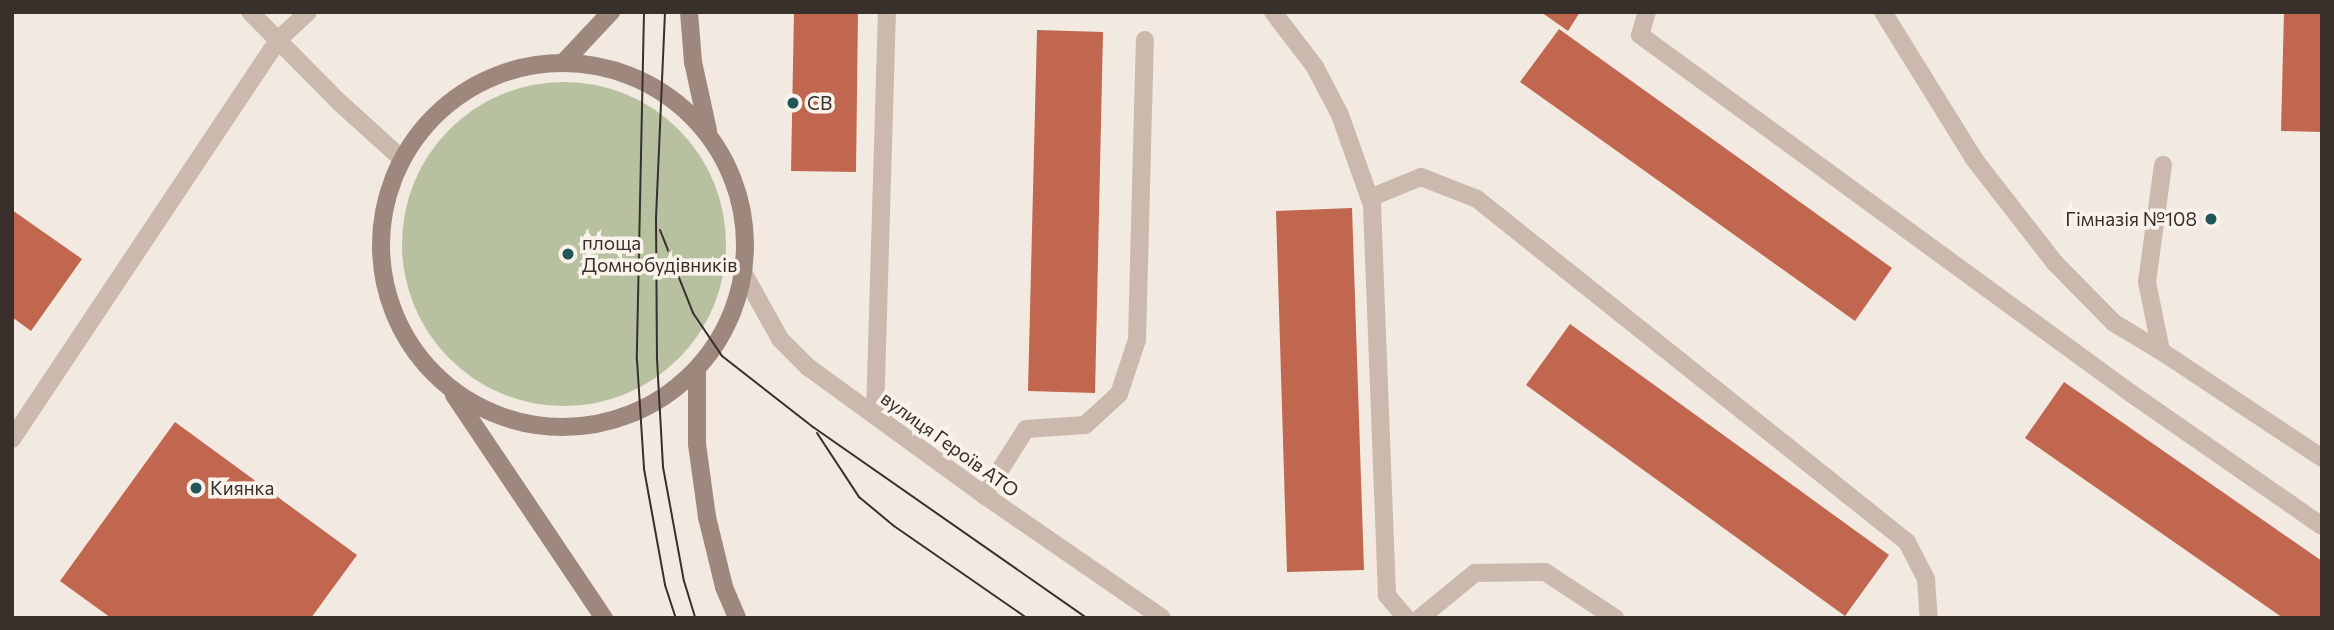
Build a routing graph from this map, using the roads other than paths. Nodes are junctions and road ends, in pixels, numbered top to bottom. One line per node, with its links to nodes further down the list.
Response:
1 (250, 12): 9 (street)
2 (308, 12): 9 (street)
3 (611, 12): 11 (main road)
4 (689, 12): 12 (main road)
5 (887, 12): 20 (street)
6 (1273, 12): 15 (street)
7 (1647, 12): 24 (street)
8 (1883, 12): 17 (street)
9 (278, 40): 13 (street); 21 (street)
10 (1144, 40): 23 (street)
11 (564, 62): 12 (main road); 13 (main road)
12 (709, 134): 16 (main road)
13 (402, 159): 19 (main road)
14 (2163, 165): 17 (street)
15 (1372, 205): 28 (street); 31 (street)
16 (744, 274): 18 (main road); 20 (street, вулиця Героїв АТО)
17 (2161, 351): 22 (street)
18 (697, 371): 19 (main road); 26 (main road)
19 (450, 389): 25 (main road)
20 (875, 415): 23 (street, вулиця Героїв АТО)
21 (12, 439)
22 (2322, 458)
23 (984, 495): 27 (street, вулиця Героїв АТО)
24 (2322, 526)
25 (604, 618)
26 (737, 618)
27 (1162, 618)
28 (1406, 618)
29 (1420, 618): 30 (street)
30 (1615, 618)
31 (1929, 618)

